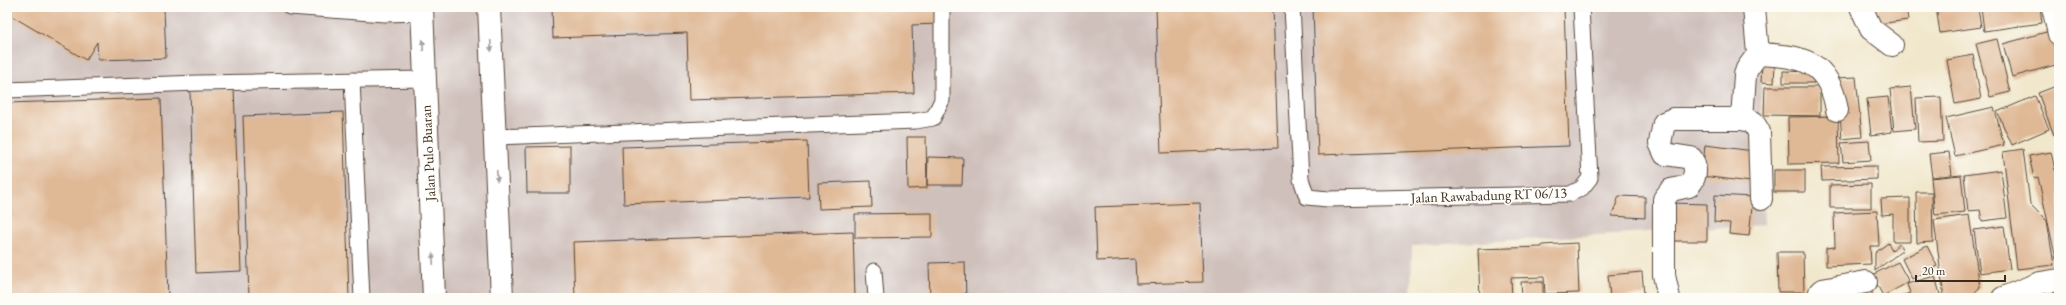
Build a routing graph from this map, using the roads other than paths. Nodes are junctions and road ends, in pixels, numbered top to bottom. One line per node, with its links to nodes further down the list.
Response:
1 (290, 7): 9 (lane)
2 (489, 7): 18 (street, one-way to 18)
3 (942, 7): 18 (lane)
4 (1292, 7): 5 (lane, Jalan Rawabadung RT 06/13)
5 (1581, 7)
6 (1754, 7): 12 (street)
7 (1861, 7): 11 (street)
8 (2053, 7): 10 (street)
9 (422, 10): 13 (street, Jalan Pulo Buaran, one-way to 9)
10 (2059, 34)
11 (1892, 45)
12 (1758, 54): 16 (street); 17 (street)
13 (425, 79): 14 (lane); 24 (street, Jalan Pulo Buaran, one-way to 13)
14 (352, 80): 15 (lane); 23 (lane)
15 (7, 90)
16 (1837, 110)
17 (1742, 119): 19 (street); 27 (street)
18 (496, 137): 25 (street, one-way to 25)
19 (1761, 199)
20 (874, 271): 26 (lane)
21 (2059, 280): 29 (street)
22 (1866, 282): 28 (street)
23 (362, 298)
24 (434, 298)
25 (502, 298)
26 (876, 298)
27 (1669, 298)
28 (1820, 298)
29 (2002, 298)

